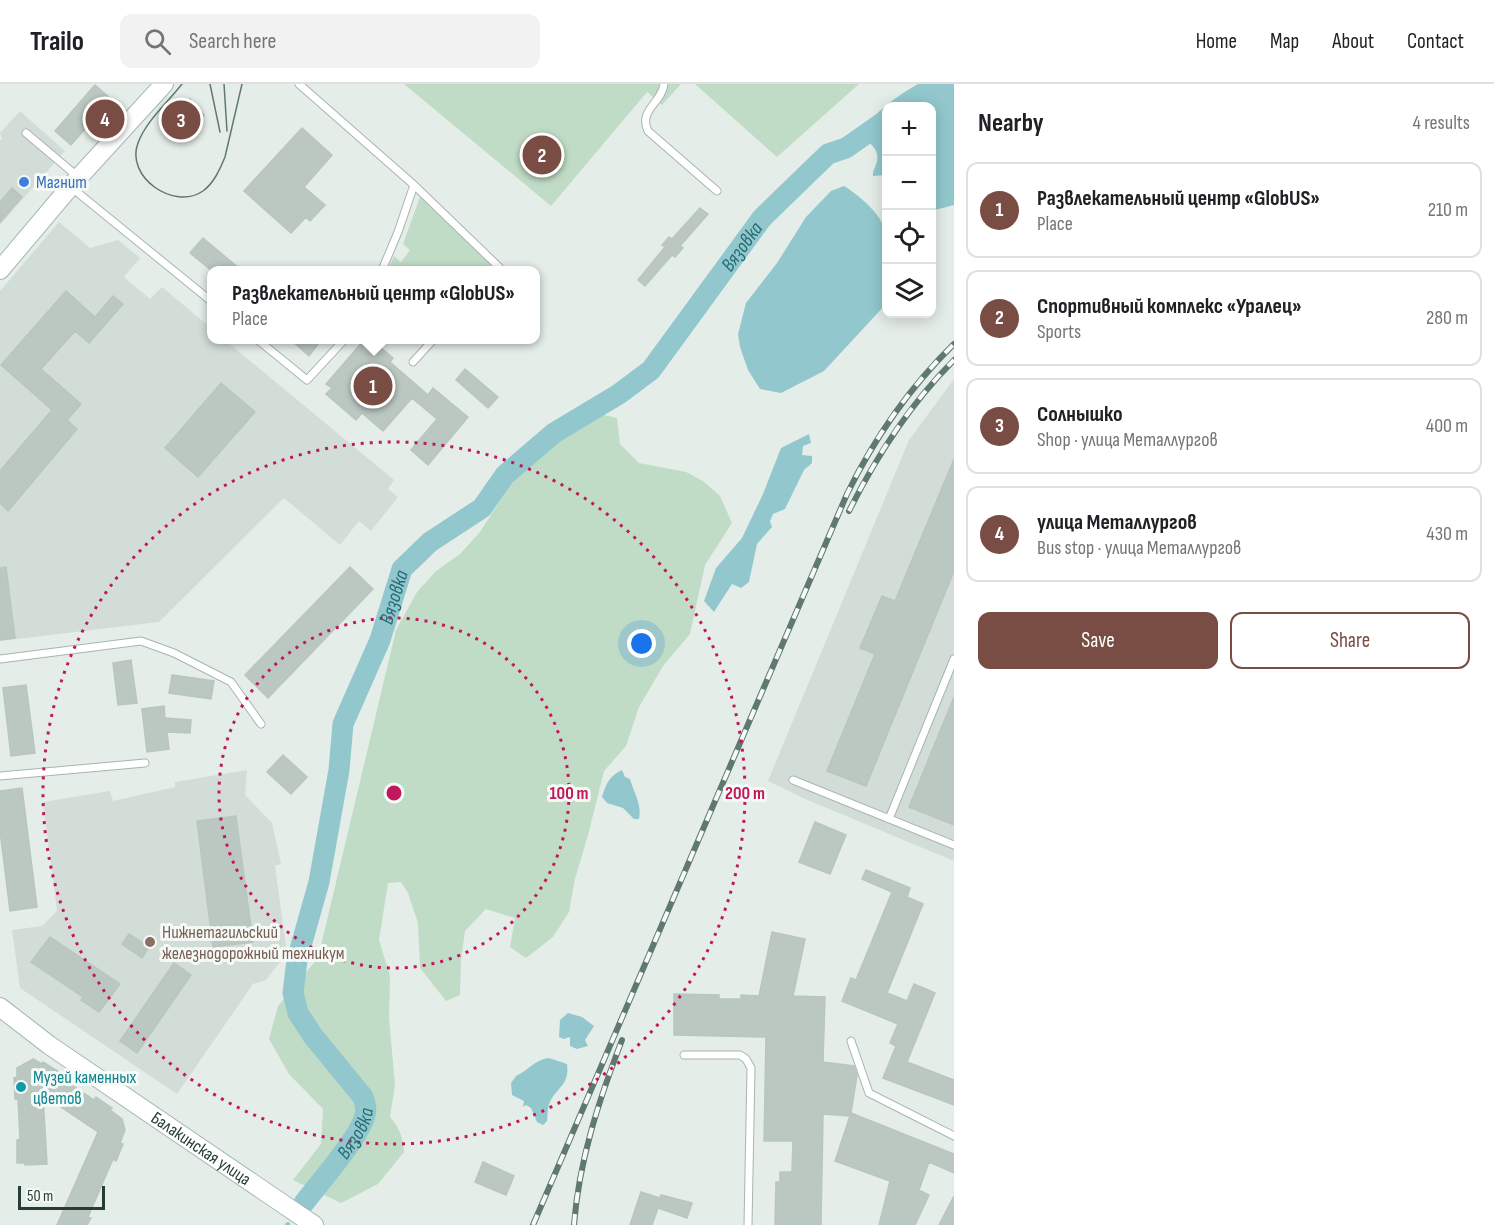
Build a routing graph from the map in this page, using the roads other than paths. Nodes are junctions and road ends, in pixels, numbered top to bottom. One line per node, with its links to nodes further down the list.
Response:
1 (164, 84): 5 (street)
2 (299, 84): 6 (lane)
3 (664, 84): 7 (lane)
4 (26, 133): 5 (lane)
5 (75, 182): 10 (street); 11 (lane)
6 (414, 185): 8 (lane); 9 (lane)
7 (717, 191)
8 (383, 266)
9 (498, 266)
10 (0, 270)
11 (207, 298)
12 (264, 344): 13 (lane)
13 (339, 344)
14 (429, 344): 15 (lane)
15 (413, 362)
16 (0, 659): 18 (lane)
17 (954, 659): 22 (lane)
18 (261, 724)
19 (145, 763): 20 (lane)
20 (0, 776)
21 (793, 780): 22 (lane)
22 (889, 819): 23 (lane)
23 (954, 845)
24 (0, 1007): 28 (street, Балакинская улица)
25 (851, 1041): 27 (lane)
26 (684, 1055): 29 (lane)
27 (954, 1136)
28 (315, 1225)
29 (748, 1225)

